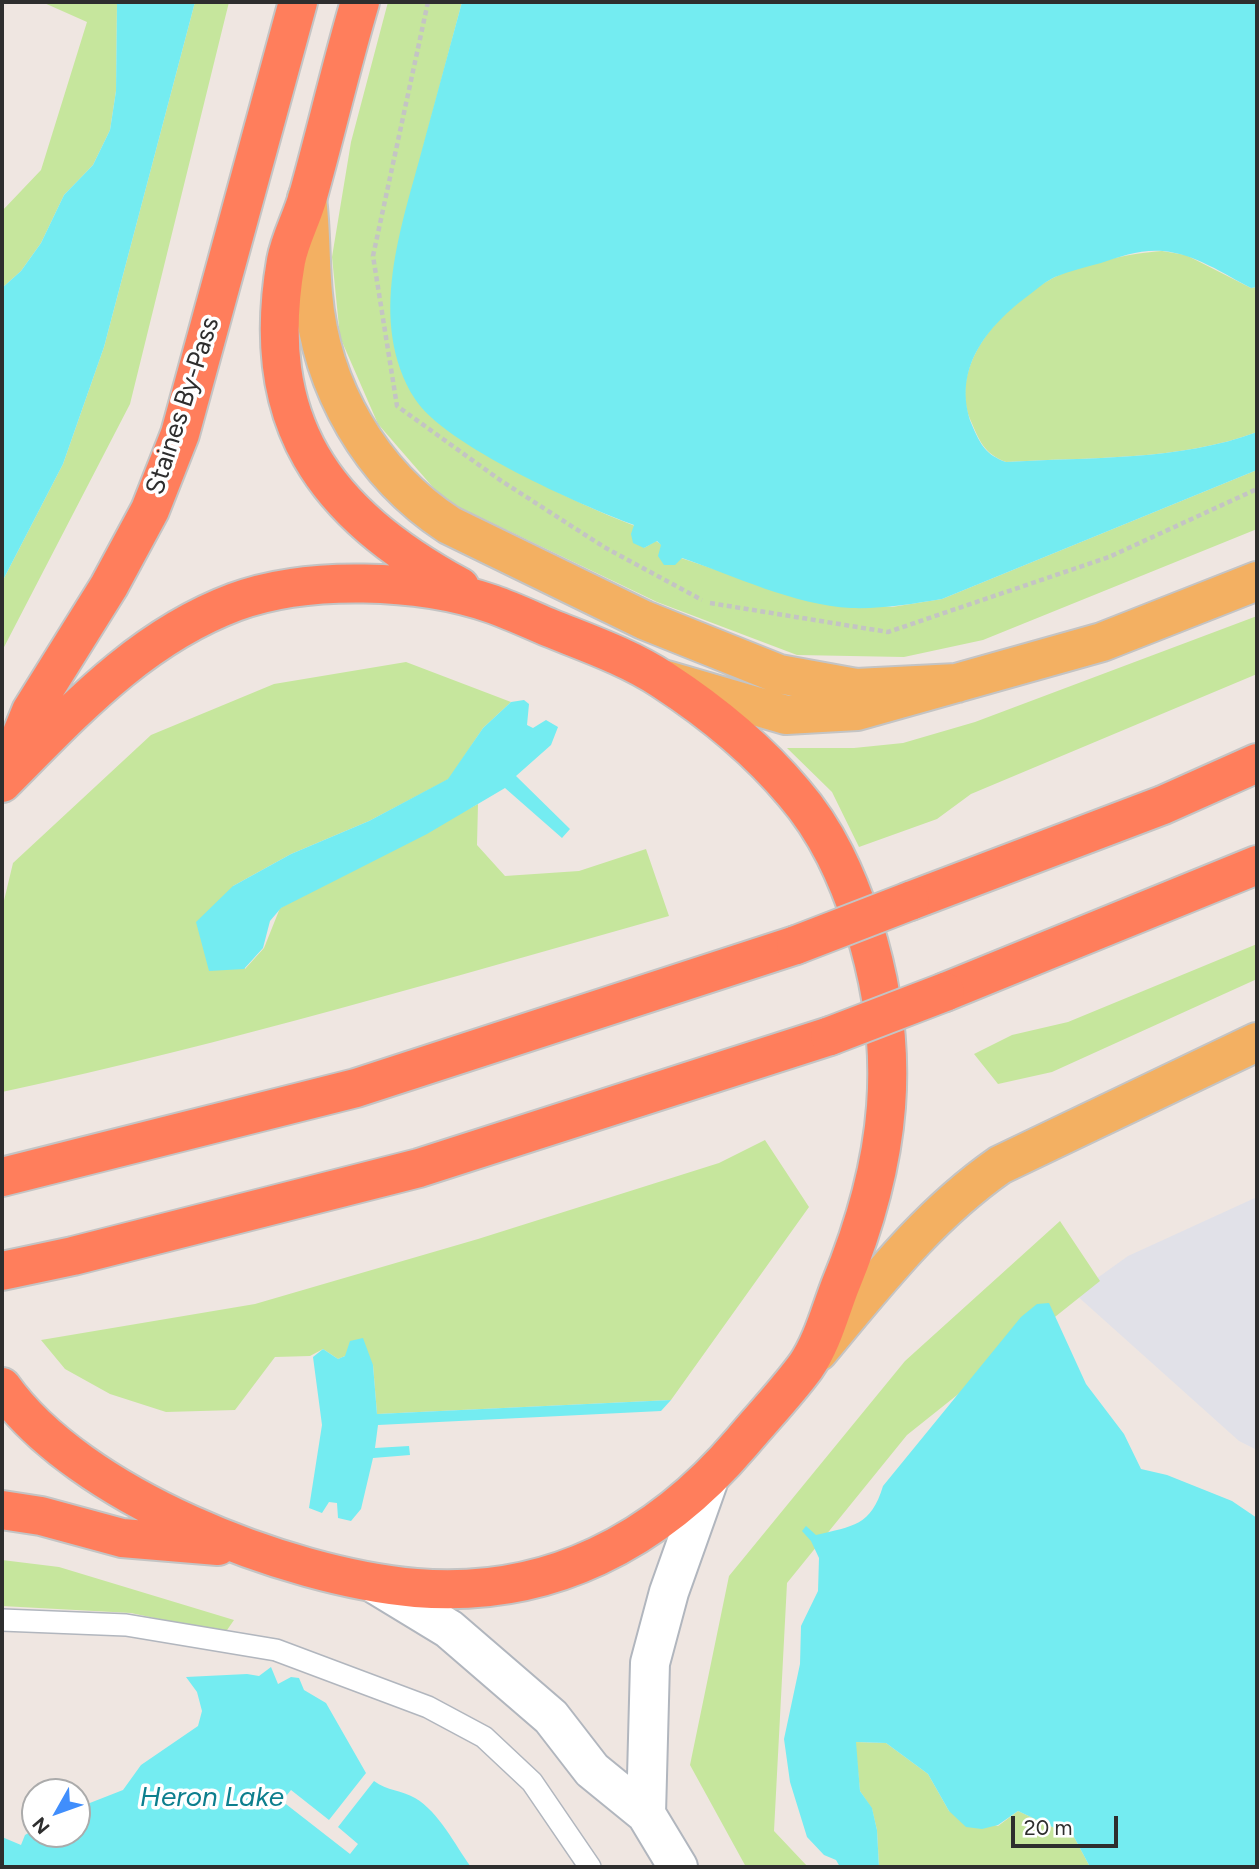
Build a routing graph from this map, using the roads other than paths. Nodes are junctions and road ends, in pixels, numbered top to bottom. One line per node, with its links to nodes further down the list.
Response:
1 (298, 2): 9 (highway, Staines By-Pass)
2 (359, 2): 3 (highway)
3 (307, 198): 5 (highway); 7 (main road)
4 (1257, 581): 7 (main road)
5 (490, 603): 6 (highway); 9 (highway)
6 (661, 678): 7 (main road); 14 (highway)
7 (957, 683)
8 (1257, 763): 12 (highway, bridge)
9 (2, 783)
10 (1257, 865): 13 (highway, bridge)
11 (1257, 1042): 14 (main road)
12 (2, 1177)
13 (2, 1271)
14 (810, 1361): 16 (highway)
15 (2, 1387): 18 (highway)
16 (708, 1482): 19 (highway); 21 (main road)
17 (2, 1510): 18 (highway)
18 (245, 1548): 19 (highway)
19 (375, 1584): 21 (main road)
20 (2, 1620): 22 (lane)
21 (646, 1814): 23 (main road)
22 (590, 1867)
23 (678, 1867)

